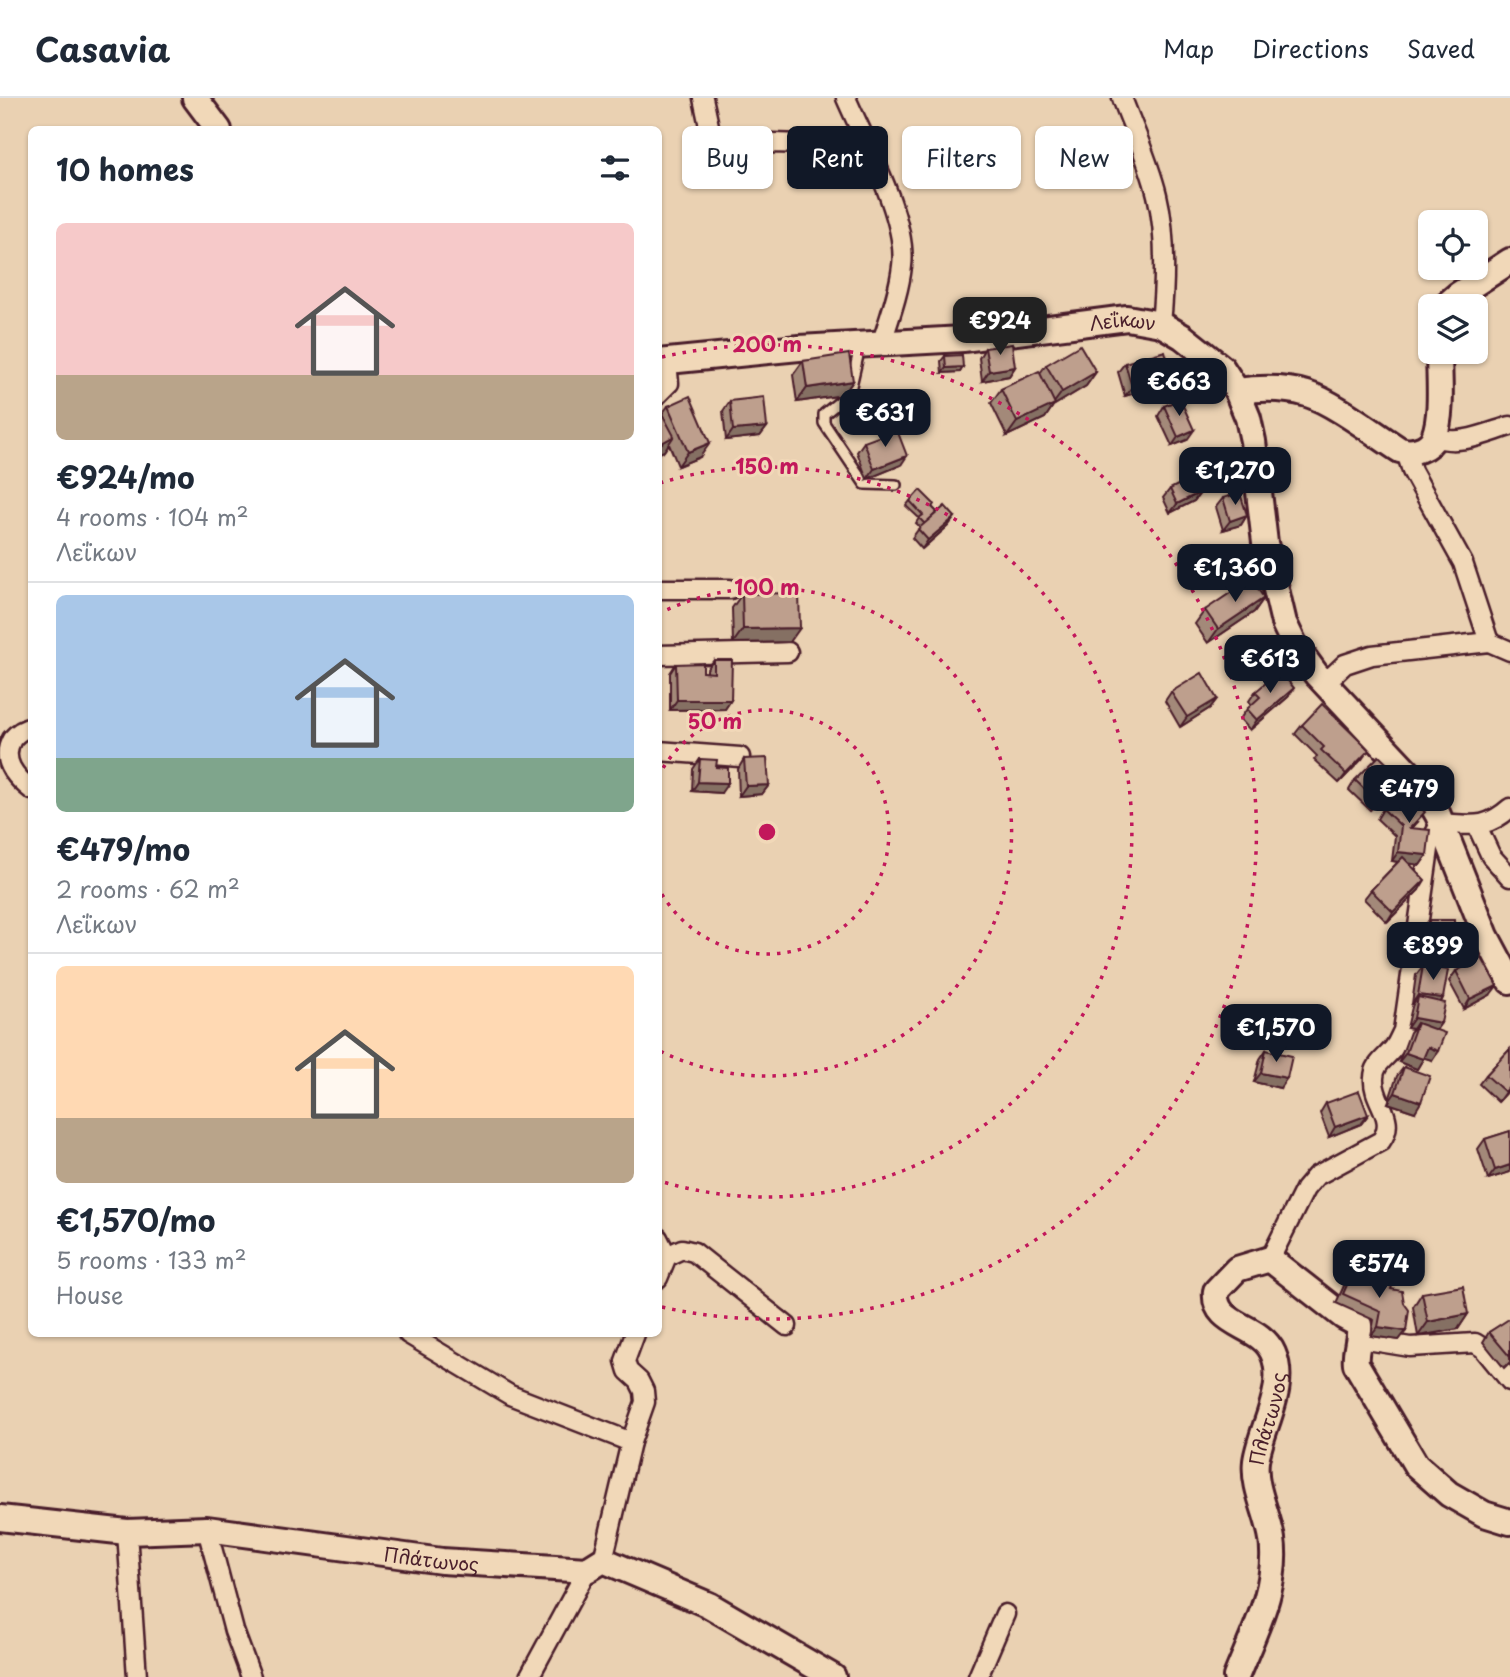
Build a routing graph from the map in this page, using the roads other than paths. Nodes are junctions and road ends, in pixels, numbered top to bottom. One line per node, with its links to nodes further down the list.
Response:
1 (195, 98): 5 (street)
2 (703, 98): 7 (street)
3 (846, 98): 6 (street)
4 (1122, 98): 11 (street)
5 (216, 126)
6 (858, 126)
7 (787, 144)
8 (884, 189): 12 (street)
9 (1510, 261): 10 (street)
10 (1458, 294)
11 (1161, 324): 12 (street, Λεΐκων); 16 (street, Λεΐκων)
12 (871, 345): 13 (street, Λεΐκων); 20 (lane)
13 (663, 362): 15 (street)
14 (1439, 364): 18 (street)
15 (662, 390)
16 (1237, 391): 19 (street); 27 (street, Λεΐκων)
17 (1510, 426): 18 (street)
18 (1434, 436): 19 (street)
19 (1406, 452): 23 (street)
20 (896, 485)
21 (662, 589): 22 (street)
22 (730, 589)
23 (1489, 642): 24 (street); 27 (street)
24 (1510, 651)
25 (788, 652): 26 (street)
26 (662, 655)
27 (1325, 683): 33 (street, Λεΐκων)
28 (28, 728): 31 (street)
29 (662, 751): 30 (street)
30 (740, 757)
31 (28, 787)
32 (1510, 808): 34 (street)
33 (1441, 822): 34 (street); 36 (street, Λεΐκων); 39 (street)
34 (1477, 826): 35 (street)
35 (1510, 877)
36 (1510, 981)
37 (662, 1246): 38 (street)
38 (667, 1256): 40 (street); 41 (street)
39 (1270, 1259): 44 (street); 58 (street, Πλάτωνος)
40 (662, 1268)
41 (787, 1326)
42 (413, 1337): 46 (street)
43 (634, 1337): 46 (street)
44 (1361, 1339): 45 (street); 48 (street)
45 (1510, 1381)
46 (631, 1442): 51 (street)
47 (0, 1518): 50 (street, Πλάτωνος)
48 (1510, 1522)
49 (207, 1529): 50 (street, Πλάτωνος); 51 (street, Πλάτωνος); 55 (street)
50 (127, 1532): 54 (street)
51 (595, 1565): 53 (street, Πλάτωνος); 56 (street)
52 (1005, 1614): 57 (street)
53 (820, 1674)
54 (137, 1677)
55 (251, 1677)
56 (529, 1677)
57 (978, 1677)
58 (1236, 1677)

